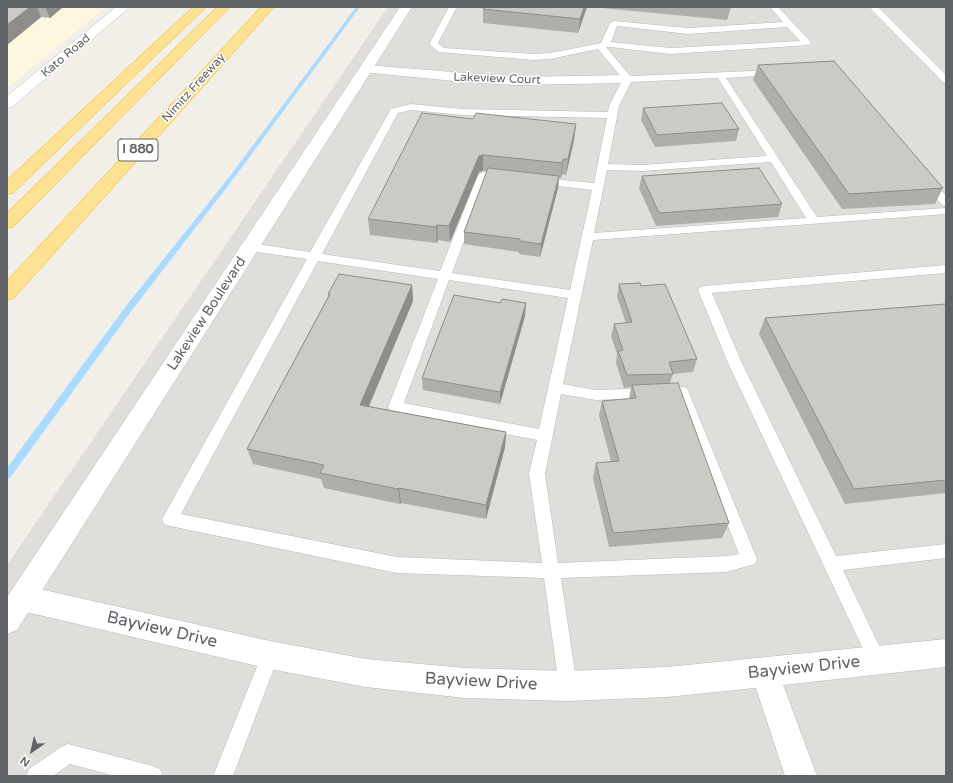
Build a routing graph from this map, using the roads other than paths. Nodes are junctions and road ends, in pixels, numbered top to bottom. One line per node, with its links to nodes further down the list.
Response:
1 (124, 7): 16 (street, Kato Road)
2 (200, 7): 24 (highway)
3 (224, 7): 28 (highway, I 880)
4 (268, 7): 34 (highway, Nimitz Freeway / I 880)
5 (406, 7): 11 (street, Lakeview Boulevard)
6 (454, 7): 10 (lane)
7 (774, 7): 9 (lane)
8 (873, 7): 15 (lane)
9 (790, 24): 10 (lane); 10 (lane)
10 (603, 45): 14 (lane)
11 (366, 69): 14 (street, Lakeview Court); 30 (street, Lakeview Boulevard)
12 (782, 71): 13 (lane)
13 (720, 75): 14 (lane); 18 (lane)
14 (628, 79): 17 (lane)
15 (946, 80)
16 (7, 104)
17 (613, 115): 19 (lane); 31 (lane)
18 (773, 159): 19 (lane); 27 (lane)
19 (603, 167): 23 (lane)
20 (921, 174): 25 (lane)
21 (514, 178): 33 (lane)
22 (529, 180): 23 (lane)
23 (599, 187): 29 (lane)
24 (7, 189)
25 (946, 203)
26 (946, 210): 27 (lane)
27 (813, 220): 29 (lane)
28 (7, 223)
29 (588, 237): 35 (lane)
30 (250, 247): 31 (lane); 41 (street, Lakeview Boulevard)
31 (313, 257): 33 (lane); 40 (lane)
32 (946, 269): 39 (lane)
33 (444, 275): 35 (lane); 37 (lane)
34 (7, 293)
35 (575, 295): 36 (lane)
36 (555, 388): 37 (lane); 40 (lane)
37 (545, 436): 40 (lane)
38 (946, 551): 39 (lane)
39 (831, 564): 45 (lane)
40 (550, 571): 47 (lane)
41 (22, 598): 42 (street, Lakeview Boulevard); 44 (street, Bayview Drive)
42 (7, 621)
43 (946, 653): 45 (street, Bayview Drive)
44 (270, 655): 47 (street, Bayview Drive); 51 (lane)
45 (877, 660): 46 (street, Bayview Drive)
46 (765, 673): 47 (street, Bayview Drive); 52 (street)
47 (568, 686)
48 (130, 773): 49 (lane); 50 (lane)
49 (36, 776)
50 (153, 776)
51 (223, 776)
52 (801, 776)

